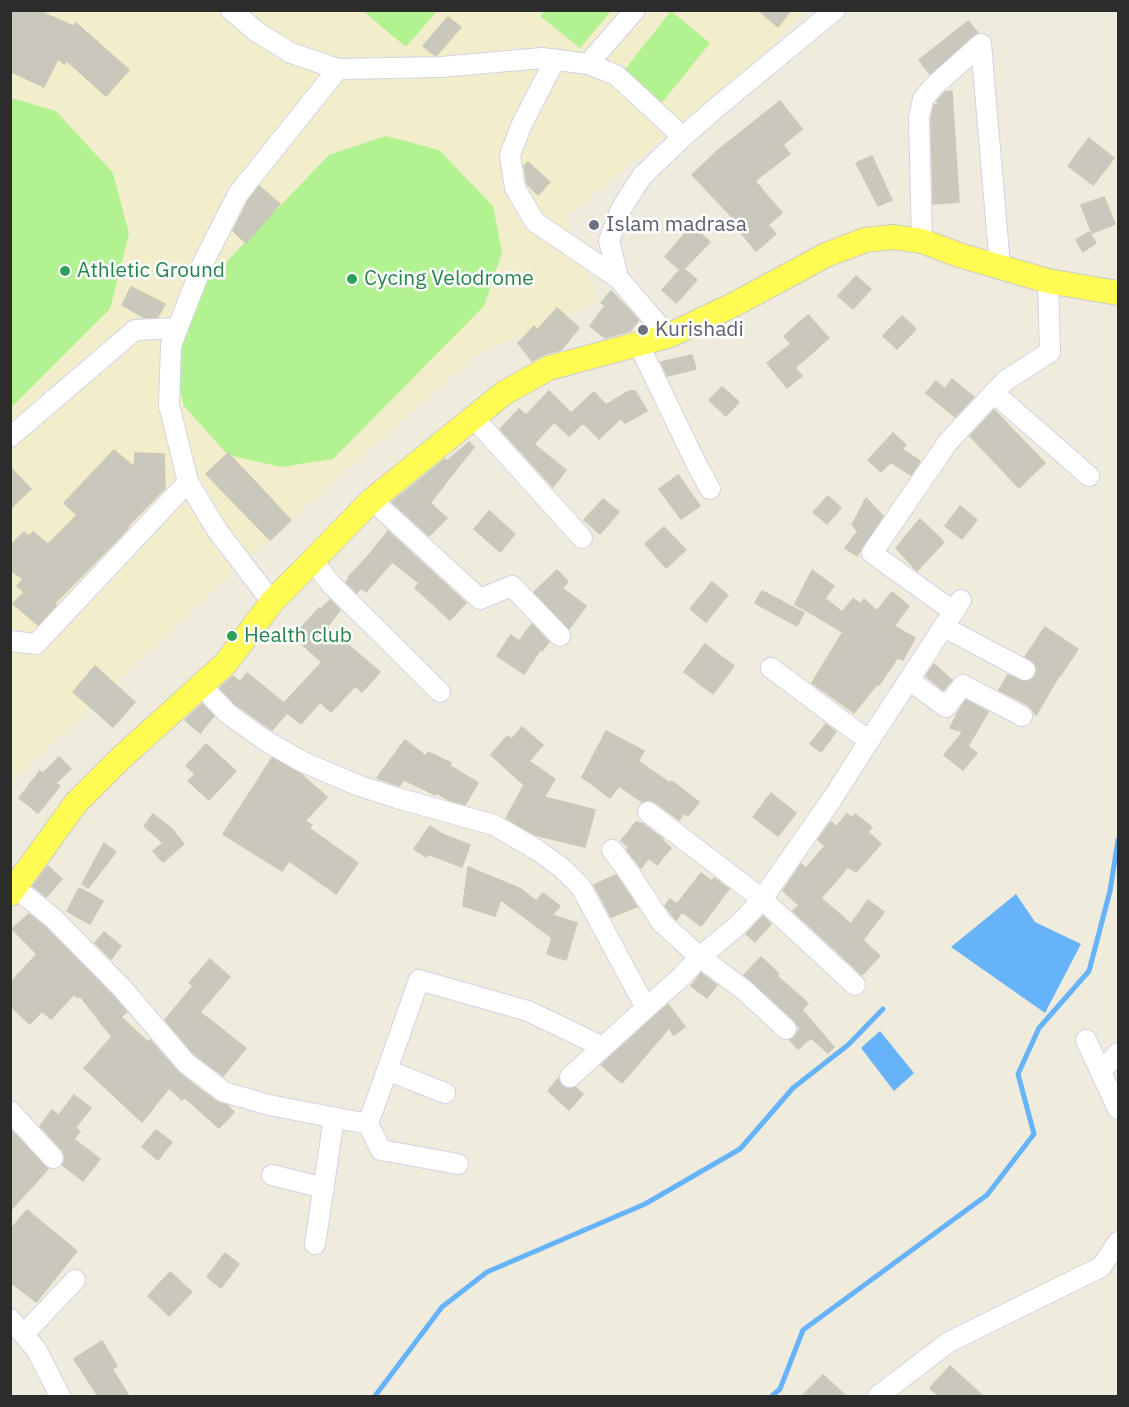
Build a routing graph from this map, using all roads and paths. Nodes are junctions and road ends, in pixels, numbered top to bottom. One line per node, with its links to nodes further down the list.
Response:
1 (231, 10): 6 (street)
2 (635, 10): 5 (street)
3 (835, 10): 7 (street)
4 (555, 60): 5 (street); 6 (street); 10 (street)
5 (588, 64): 7 (street)
6 (338, 69): 13 (street)
7 (683, 137): 10 (street)
8 (922, 241): 9 (main road); 9 (street); 14 (main road)
9 (1000, 266): 11 (main road)
10 (618, 278): 14 (street)
11 (1048, 281): 12 (main road); 16 (street)
12 (1119, 293)
13 (178, 328): 18 (street); 20 (street)
14 (668, 336): 15 (main road)
15 (639, 345): 17 (main road); 21 (street)
16 (994, 393): 19 (street); 26 (street)
17 (473, 417): 22 (main road); 23 (street)
18 (10, 437)
19 (1089, 476)
20 (188, 482): 25 (street); 28 (street)
21 (710, 489)
22 (372, 500): 24 (main road); 27 (street)
23 (582, 538)
24 (312, 560): 25 (main road); 33 (street)
25 (272, 602): 32 (main road)
26 (953, 613): 30 (street); 31 (street)
27 (560, 636)
28 (10, 641)
29 (771, 668): 35 (street)
30 (1025, 670)
31 (909, 680): 34 (street); 35 (street)
32 (202, 686): 38 (main road); 42 (street)
33 (440, 692)
34 (1022, 716)
35 (869, 741): 39 (street)
36 (648, 812): 39 (street)
37 (612, 850): 40 (street)
38 (13, 891): 53 (street)
39 (762, 898): 40 (street); 41 (street)
40 (700, 957): 42 (street); 43 (street)
41 (855, 985)
42 (646, 1008): 45 (street)
43 (786, 1029)
44 (1086, 1040): 48 (street)
45 (603, 1047): 47 (street); 49 (street)
46 (1119, 1053): 48 (street)
47 (387, 1070): 50 (street); 54 (street)
48 (1101, 1071): 51 (street)
49 (570, 1077)
50 (445, 1093)
51 (1119, 1109)
52 (10, 1111): 55 (street)
53 (334, 1118): 54 (street); 58 (street)
54 (368, 1124): 56 (street)
55 (53, 1158)
56 (458, 1164)
57 (272, 1175): 58 (street)
58 (324, 1188): 60 (street)
59 (1119, 1242): 65 (street)
60 (315, 1244)
61 (75, 1280): 63 (street)
62 (10, 1319): 63 (street)
63 (24, 1334): 64 (street)
64 (60, 1396)
65 (879, 1396)

